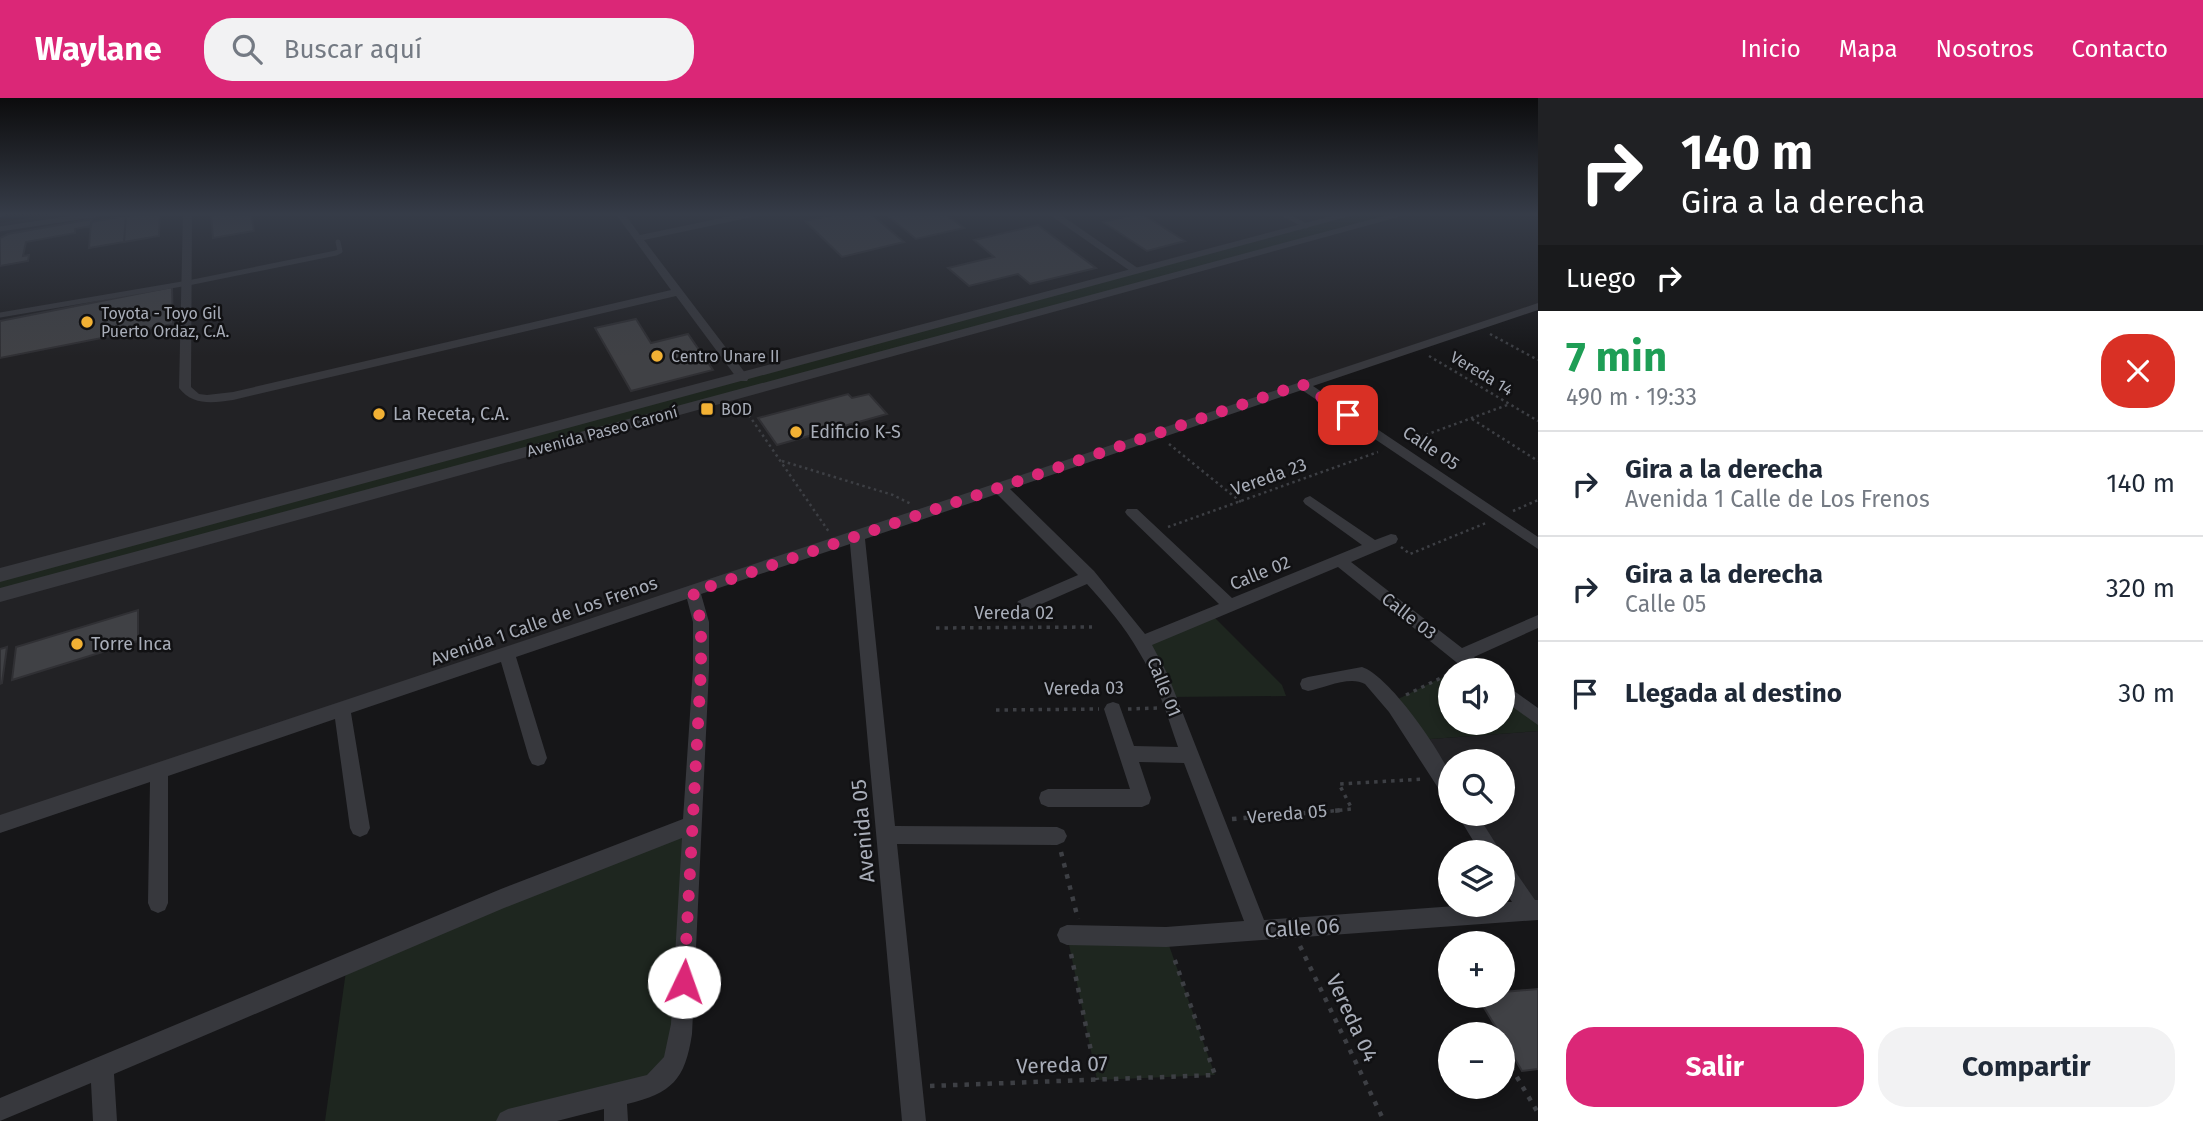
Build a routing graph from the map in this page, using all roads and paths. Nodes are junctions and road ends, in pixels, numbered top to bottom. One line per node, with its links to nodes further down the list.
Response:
1 (188, 261): 8 (street)
2 (297, 261): 8 (lane)
3 (654, 261): 9 (street)
4 (1122, 261): 7 (street)
5 (1176, 261): 7 (street, Avenida Paseo Caroní)
6 (1231, 261): 19 (street, Avenida Paseo Caroní)
7 (1137, 271): 17 (street, Avenida Paseo Caroní)
8 (188, 283): 9 (street); 12 (lane)
9 (677, 292): 17 (street)
10 (1538, 306): 11 (street, Avenida 1 Calle de Los Frenos)
11 (1521, 311): 13 (street); 14 (street, Avenida 1 Calle de Los Frenos)
12 (0, 315)
13 (1538, 320)
14 (1476, 326): 15 (street, Avenida 1 Calle de Los Frenos); 16 (path)
15 (1413, 346): 18 (street, Avenida 1 Calle de Los Frenos); 20 (path, Vereda 14)
16 (1538, 360)
17 (743, 377): 43 (street, Avenida Paseo Caroní)
18 (1302, 384): 23 (street, Avenida 1 Calle de Los Frenos); 24 (street, Calle 05)
19 (735, 395): 27 (path); 46 (street, Avenida Paseo Caroní)
20 (1510, 404): 21 (path, Vereda 23); 22 (path, Vereda 14)
21 (1471, 418): 24 (path, Vereda 23); 26 (path)
22 (1538, 421)
23 (1156, 434): 29 (street, Avenida 1 Calle de Los Frenos); 32 (path)
24 (1394, 446): 32 (path, Vereda 23); 35 (street, Calle 05)
25 (1538, 455): 26 (path)
26 (1532, 457): 28 (path)
27 (780, 461): 34 (path); 39 (path)
28 (1538, 461)
29 (1000, 488): 34 (street, Avenida 1 Calle de Los Frenos); 44 (street, Calle 01)
30 (1538, 500): 35 (path)
31 (1310, 501): 41 (street)
32 (1241, 502): 36 (path, Vereda 23)
33 (1132, 512): 36 (street)
34 (925, 513): 37 (street, Avenida 1 Calle de Los Frenos)
35 (1499, 517): 38 (path); 40 (street, Calle 05)
36 (1153, 533): 48 (street)
37 (857, 536): 39 (street, Avenida 1 Calle de Los Frenos); 76 (street, Avenida 05)
38 (1391, 539): 41 (street, Calle 02)
39 (837, 543): 45 (street, Avenida 1 Calle de Los Frenos)
40 (1538, 544)
41 (1374, 546): 42 (street, Calle 02)
42 (1340, 561): 48 (street, Calle 02); 54 (street, Calle 03)
43 (0, 575)
44 (1087, 577): 47 (street); 52 (street, Calle 01)
45 (693, 592): 53 (street, Avenida 1 Calle de Los Frenos); 74 (street)
46 (0, 595)
47 (1024, 605)
48 (1231, 606): 52 (street, Calle 02)
49 (1538, 621): 54 (street)
50 (1092, 627): 51 (path, Vereda 02)
51 (936, 628)
52 (1144, 641): 60 (street, Calle 01)
53 (507, 654): 62 (street, Avenida 1 Calle de Los Frenos); 67 (street)
54 (1461, 656): 55 (street, Calle 03)
55 (1463, 658)
56 (1438, 679): 59 (path)
57 (1308, 684): 59 (street)
58 (1515, 700): 64 (street)
59 (1392, 702): 69 (street)
60 (1173, 708): 61 (path, Vereda 03); 66 (street, Calle 01)
61 (1113, 709): 63 (path, Vereda 03); 65 (street)
62 (342, 710): 68 (street, Avenida 1 Calle de Los Frenos); 75 (street)
63 (996, 710)
64 (1538, 718)
65 (1128, 754): 66 (street); 71 (street)
66 (1191, 755): 72 (street, Calle 01)
67 (538, 758)
68 (159, 771): 73 (street, Avenida 1 Calle de Los Frenos); 79 (street)
69 (1438, 772)
70 (1438, 784): 72 (path, Vereda 05)
71 (1048, 798)
72 (1216, 820): 82 (street, Calle 01)
73 (0, 824)
74 (692, 825): 85 (street); 89 (street)
75 (360, 828)
76 (886, 835): 77 (street); 88 (street, Avenida 05)
77 (1057, 836): 83 (path)
78 (1515, 886): 80 (street)
79 (158, 903)
80 (1534, 911): 81 (street, Calle 06)
81 (1292, 928): 82 (street, Calle 06); 95 (path, Vereda 04)
82 (1258, 931): 84 (street, Calle 06)
83 (1074, 935): 84 (street, Calle 06); 87 (path)
84 (1166, 937): 87 (path, Vereda 07)
85 (102, 1067): 90 (street); 92 (street)
86 (1515, 1074): 91 (path)
87 (1097, 1080): 88 (path, Vereda 07)
88 (911, 1087): 94 (street, Avenida 05)
89 (616, 1109): 93 (street)
90 (0, 1110)
91 (1538, 1113)
92 (105, 1121)
93 (508, 1121)
94 (914, 1121)
95 (1384, 1121)

